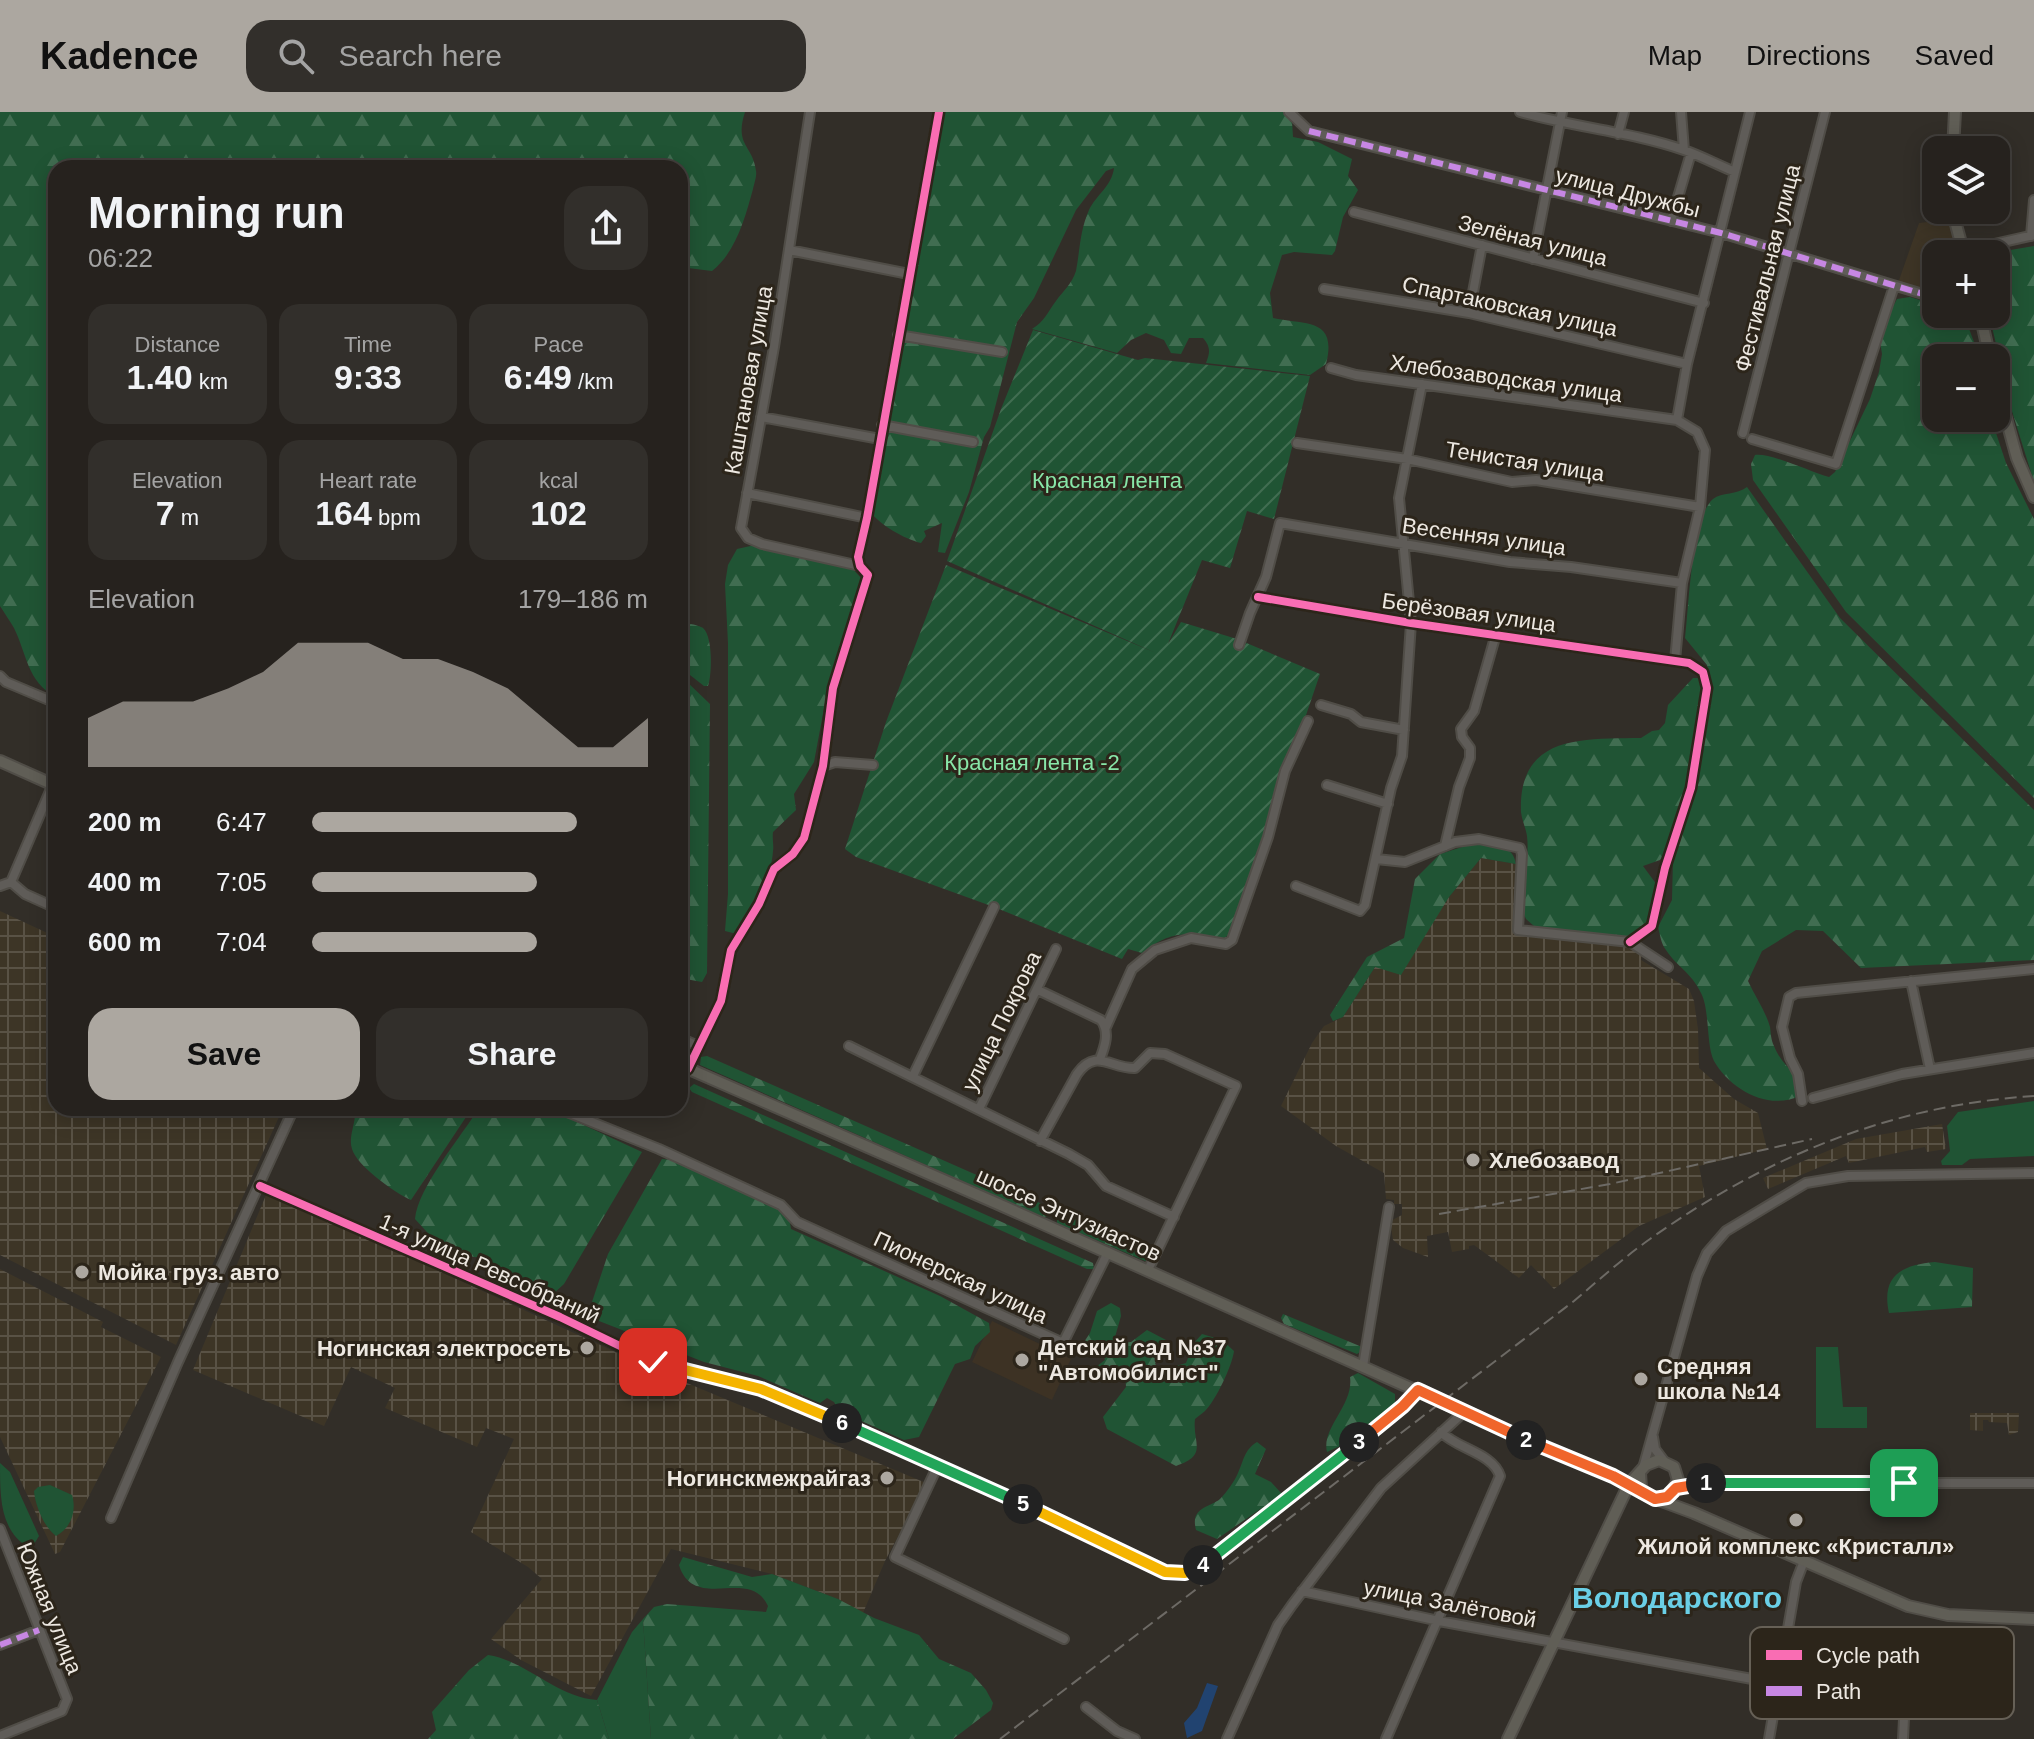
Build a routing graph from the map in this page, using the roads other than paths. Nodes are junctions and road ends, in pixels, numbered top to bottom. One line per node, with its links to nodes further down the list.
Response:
1 (810, 112): 24 (street, Каштановая улица)
2 (939, 112): 27 (street)
3 (1289, 112): 16 (street, улица Дружбы)
4 (1520, 112): 11 (street)
5 (1562, 112): 11 (street)
6 (1624, 112): 12 (street)
7 (1681, 112): 14 (street)
8 (1750, 112): 15 (street)
9 (1825, 112): 25 (street, Фестивальная улица)
10 (1955, 112): 13 (main road)
11 (1559, 123): 12 (street); 16 (street)
12 (1618, 134): 14 (street)
13 (1954, 136)
14 (1688, 151): 15 (street); 19 (street)
15 (1735, 172): 20 (street)
16 (1545, 190): 19 (street, улица Дружбы); 26 (street)
17 (2034, 200): 21 (street)
18 (1354, 212): 23 (street, Зелёная улица)
19 (1671, 221): 20 (street, улица Дружбы)
20 (1721, 233): 25 (street, улица Дружбы); 31 (street)
21 (2033, 236): 22 (street)
22 (2010, 241)
23 (1482, 245): 26 (street, Зелёная улица); 32 (street)
24 (789, 250): 27 (street); 38 (street, Каштановая улица)
25 (1789, 254): 28 (street, улица Дружбы); 42 (street, Фестивальная улица)
26 (1533, 259): 31 (street, Зелёная улица)
27 (909, 274): 33 (street)
28 (1894, 286): 30 (street, улица Дружбы); 44 (street)
29 (1324, 289): 32 (street, Спартаковская улица)
30 (1922, 294)
31 (1704, 303): 35 (street)
32 (1469, 313): 35 (street, Спартаковская улица)
33 (898, 335): 34 (street); 40 (street)
34 (1002, 352)
35 (1687, 364): 39 (street)
36 (1331, 368): 37 (street, Хлебозаводская улица)
37 (1422, 384): 39 (street, Хлебозаводская улица); 47 (street)
38 (761, 417): 43 (street); 48 (street, Каштановая улица)
39 (1677, 420): 50 (street)
40 (882, 425): 43 (street); 45 (street)
41 (2009, 432): 49 (main road)
42 (1743, 433)
43 (880, 439): 51 (street)
44 (1752, 439)
45 (973, 442)
46 (1297, 443): 47 (street, Тенистая улица)
47 (1407, 459): 50 (street, Тенистая улица); 52 (street)
48 (747, 493): 51 (street); 53 (street, Каштановая улица)
49 (2034, 497)
50 (1700, 507): 54 (street)
51 (867, 518): 53 (street)
52 (1404, 542): 54 (street, Весенняя улица); 55 (street, Весенняя улица); 56 (street)
53 (860, 566): 67 (street)
54 (1682, 583): 59 (street)
55 (1258, 597): 56 (street, Берёзовая улица); 58 (street)
56 (1411, 623): 57 (street, Берёзовая улица); 64 (street)
57 (1496, 634): 59 (street, Берёзовая улица); 72 (street)
58 (1239, 645)
59 (1675, 661): 79 (street)
60 (0, 676): 61 (street)
61 (48, 700)
62 (1321, 705): 64 (street)
63 (1308, 721): 85 (street)
64 (1404, 730): 71 (street)
65 (0, 761): 68 (main road)
66 (873, 765): 67 (street)
67 (823, 766): 87 (street)
68 (48, 782)
69 (1327, 785): 71 (street)
70 (48, 799): 74 (street)
71 (1388, 804): 73 (street)
72 (1445, 846): 73 (street); 79 (street)
73 (1376, 859): 76 (street)
74 (11, 882): 75 (street); 77 (street)
75 (0, 886)
76 (1296, 886)
77 (48, 904)
78 (994, 907): 94 (street)
79 (1630, 942): 81 (street)
80 (1056, 949): 84 (street, улица Покрова)
81 (1668, 967)
82 (2034, 969): 83 (street)
83 (1911, 981): 93 (street); 96 (street)
84 (1038, 990): 85 (street); 97 (street, улица Покрова)
85 (1106, 1027): 90 (street)
86 (688, 1042): 87 (street)
87 (698, 1046): 91 (street)
88 (849, 1046): 94 (street)
89 (2034, 1053): 93 (street)
90 (1100, 1059): 100 (street); 104 (street)
91 (688, 1061)
92 (688, 1069): 105 (main road, шоссе Энтузиастов)
93 (1930, 1069): 95 (street)
94 (913, 1076): 97 (street)
95 (1813, 1098)
96 (1802, 1101)
97 (979, 1109): 100 (street)
98 (291, 1116): 102 (street)
99 (577, 1116): 105 (street, Пионерская улица)
100 (1040, 1141): 104 (street)
101 (2034, 1173): 111 (street)
102 (260, 1186): 113 (street, 1-я улица Ревсобраний); 124 (street)
103 (1389, 1207): 107 (street)
104 (1174, 1217): 106 (street)
105 (1108, 1252): 106 (main road, шоссе Энтузиастов)
106 (1148, 1270): 107 (main road, шоссе Энтузиастов)
107 (1363, 1366): 108 (main road, шоссе Энтузиастов)
108 (1418, 1390): 109 (main road, шоссе Энтузиастов); 113 (street, 1-я улица Ревсобраний)
109 (1465, 1411): 110 (street); 116 (main road, шоссе Энтузиастов)
110 (1441, 1432): 128 (street); 130 (street)
111 (1653, 1433): 112 (street); 115 (street)
112 (1664, 1461): 114 (main road); 115 (main road)
113 (938, 1465): 133 (street)
114 (1676, 1471): 117 (street); 120 (main road)
115 (1640, 1472): 116 (main road); 119 (main road); 121 (main road)
116 (1613, 1476): 119 (main road, шоссе Энтузиастов)
117 (1699, 1483): 118 (street); 120 (street)
118 (2034, 1483)
119 (1629, 1484): 121 (main road, шоссе Энтузиастов); 122 (main road)
120 (1676, 1488): 121 (main road); 123 (main road)
121 (1649, 1496): 122 (main road); 123 (main road, шоссе Энтузиастов)
122 (1620, 1505): 134 (main road)
123 (1692, 1512): 127 (main road, шоссе Энтузиастов)
124 (111, 1518)
125 (0, 1529): 126 (street, Южная улица)
126 (3, 1547): 132 (street, Южная улица)
127 (1804, 1561): 129 (main road, шоссе Энтузиастов); 131 (street)
128 (1302, 1591): 130 (street, улица Залётовой); 143 (street)
129 (2034, 1619)
130 (1439, 1621): 134 (street, улица Залётовой); 144 (street)
131 (1788, 1627)
132 (39, 1630): 135 (street); 141 (street, Южная улица)
133 (1064, 1639)
134 (1555, 1642): 136 (street, улица Залётовой); 145 (main road)
135 (0, 1645)
136 (1750, 1679)
137 (1086, 1707): 140 (street)
138 (1773, 1719): 146 (street)
139 (1904, 1719): 147 (street)
140 (1114, 1735): 142 (street)
141 (0, 1736)
142 (1135, 1739)
143 (1227, 1739)
144 (1386, 1739)
145 (1508, 1739)
146 (1769, 1739)
147 (1903, 1739)

